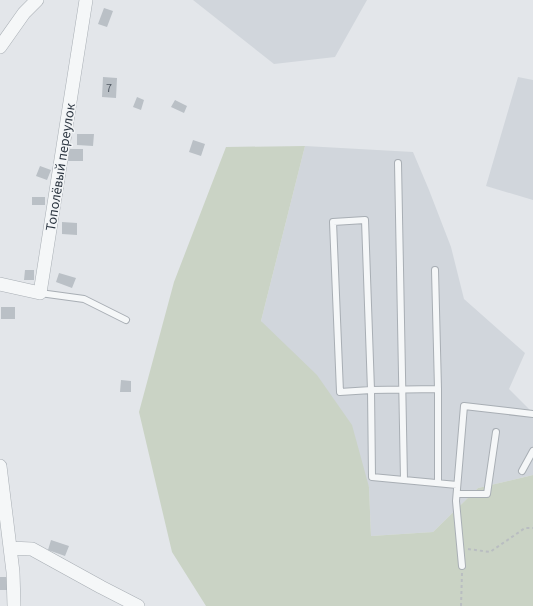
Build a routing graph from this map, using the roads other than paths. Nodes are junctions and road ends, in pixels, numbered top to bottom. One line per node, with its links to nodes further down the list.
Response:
1 (37, 0): 3 (street)
2 (86, 0): 7 (street, Тополёвый переулок)
3 (0, 47)
4 (398, 163): 11 (lane)
5 (435, 270): 9 (lane)
6 (0, 284): 7 (street)
7 (40, 293): 8 (lane)
8 (126, 320)
9 (438, 389): 11 (lane); 18 (lane)
10 (371, 390): 10 (lane); 11 (lane); 17 (lane)
11 (402, 390): 17 (lane)
12 (533, 414): 19 (lane)
13 (496, 432): 20 (lane)
14 (533, 451): 16 (lane)
15 (0, 466): 21 (street)
16 (522, 471)
17 (404, 480): 18 (lane)
18 (438, 483): 19 (lane)
19 (457, 485): 20 (lane)
20 (456, 494): 22 (lane)
21 (10, 548): 23 (street); 24 (street)
22 (462, 566)
23 (14, 606)
24 (138, 606)

